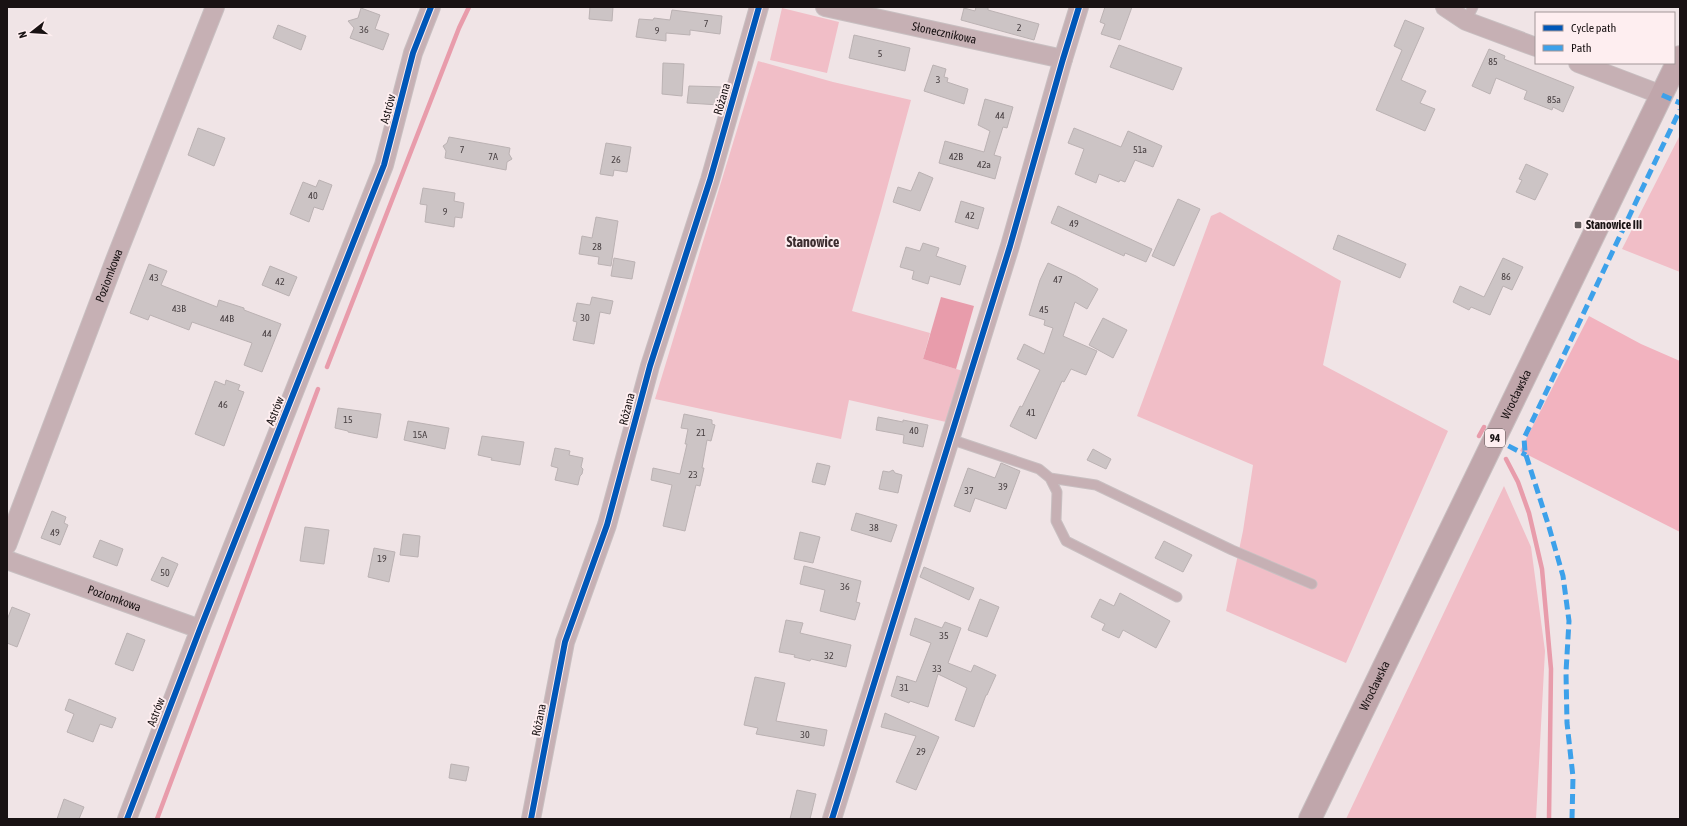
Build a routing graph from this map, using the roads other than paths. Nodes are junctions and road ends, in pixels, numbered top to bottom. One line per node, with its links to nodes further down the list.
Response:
1 (215, 7): 15 (street, Poziomkowa)
2 (431, 7): 19 (street, Astrów)
3 (759, 7): 21 (street, Różana)
4 (825, 7): 10 (street, Słonecznikowa)
5 (1079, 7): 10 (street)
6 (1445, 7): 7 (street)
7 (1470, 14): 8 (street)
8 (1535, 46)
9 (1680, 57): 12 (main road, Wrocławska / 94)
10 (1062, 59): 13 (street)
11 (1581, 64): 12 (street)
12 (1662, 95): 23 (main road, Wrocławska / 94)
13 (950, 439): 14 (lane); 22 (street)
14 (1050, 478): 17 (lane); 18 (lane)
15 (7, 545)
16 (7, 560): 19 (street, Poziomkowa)
17 (1312, 584)
18 (1177, 597)
19 (200, 629): 20 (street, Astrów)
20 (127, 819)
21 (531, 819)
22 (832, 819)
23 (1310, 819)

